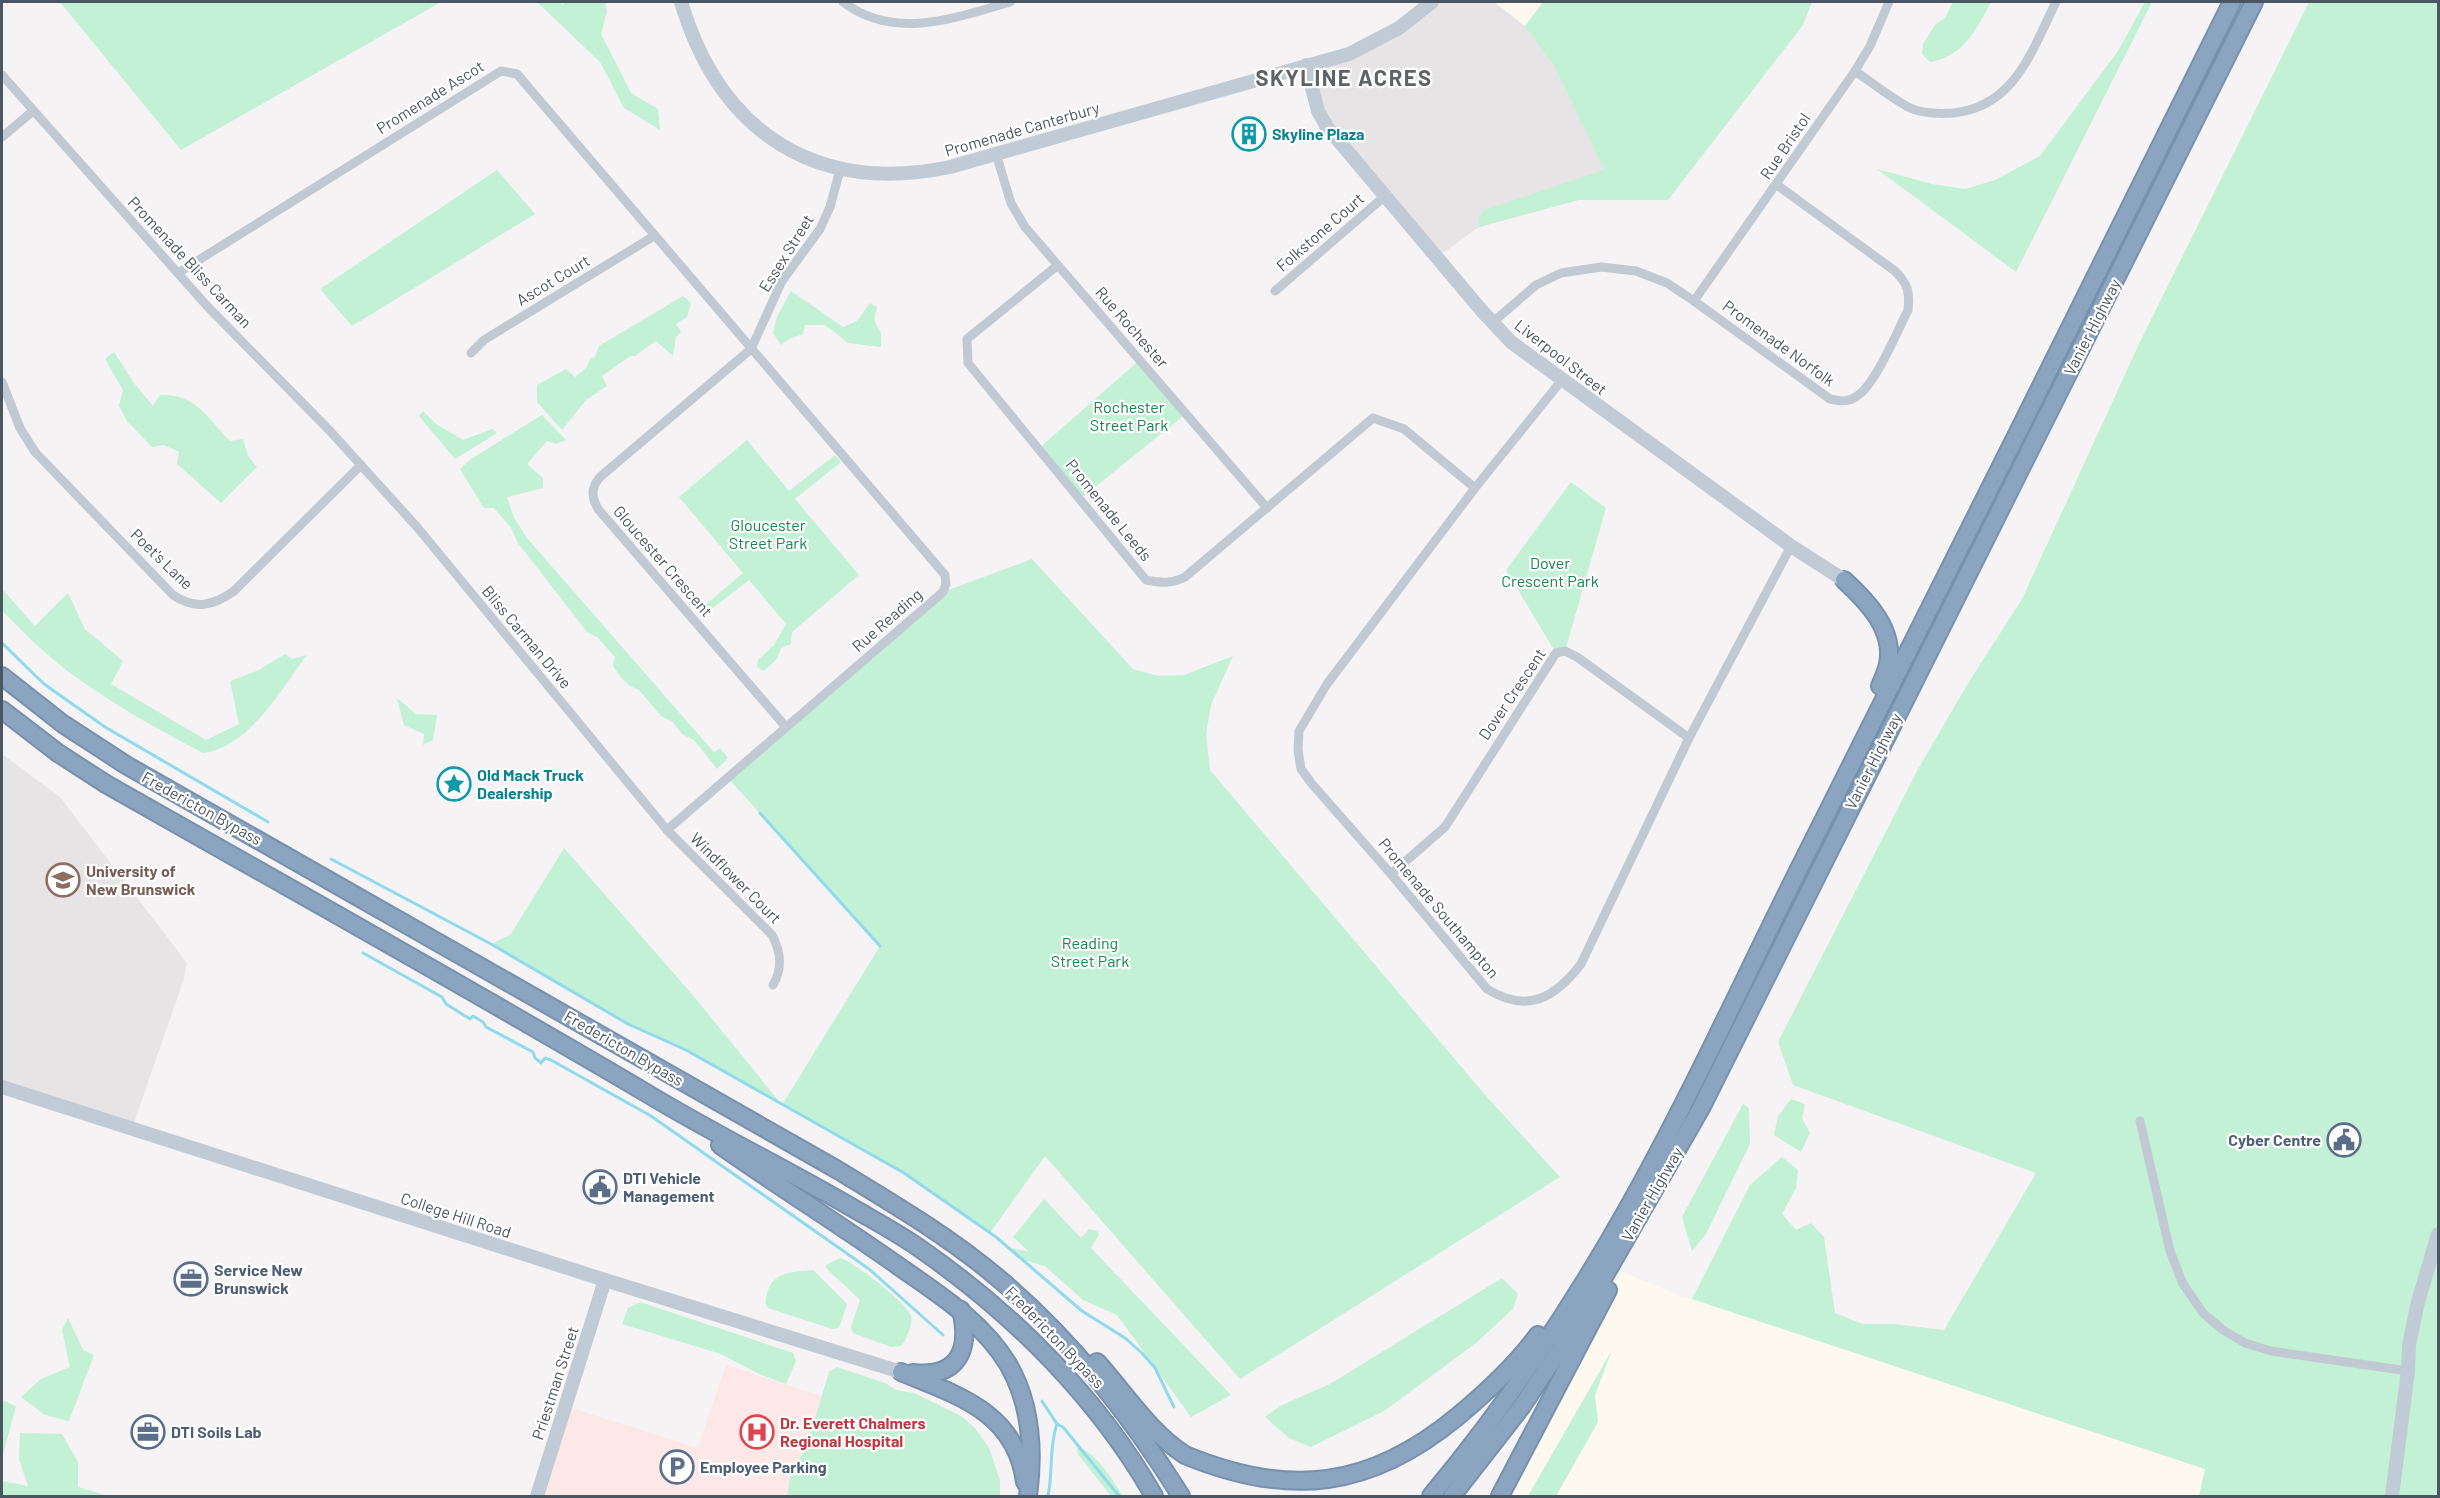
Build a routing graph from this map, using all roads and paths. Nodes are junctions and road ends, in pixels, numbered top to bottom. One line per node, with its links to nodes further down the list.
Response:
1 (681, 2): 15 (street, Promenade Canterbury)
2 (843, 2): 3 (street)
3 (1010, 2)
4 (1432, 2): 9 (street, Promenade Canterbury)
5 (1888, 2): 10 (street, Rue Bristol)
6 (2056, 2): 10 (street)
7 (2232, 2): 37 (highway, Vanier Highway)
8 (2254, 2): 44 (highway, Vanier Highway)
9 (1306, 65): 14 (street, Promenade Canterbury); 17 (street, Liverpool Street)
10 (1855, 71): 16 (street, Rue Bristol)
11 (2, 75): 12 (street, Promenade Bliss Carman)
12 (33, 111): 13 (street); 20 (street, Promenade Bliss Carman)
13 (2, 137)
14 (996, 154): 15 (street, Promenade Canterbury); 19 (street, Rue Rochester)
15 (840, 170): 24 (street, Essex Street)
16 (1777, 185): 22 (street, Rue Bristol); 22 (street, Promenade Norfolk)
17 (1385, 196): 21 (street, Folkstone Court); 23 (street, Liverpool Street)
18 (654, 236): 20 (street, Promenade Ascot); 24 (street, Promenade Ascot); 25 (street, Ascot Court)
19 (1058, 265): 30 (street, Rue Rochester); 30 (street, Promenade Leeds)
20 (178, 273): 28 (street, Promenade Bliss Carman)
21 (1275, 291)
22 (1694, 301): 23 (street, Promenade Norfolk)
23 (1492, 323): 26 (street, Liverpool Street)
24 (751, 349): 35 (street, Gloucester Crescent); 35 (street, Rue Reading)
25 (471, 353)
26 (1562, 380): 29 (street, Promenade Southampton); 31 (street, Liverpool Street)
27 (2, 382): 28 (street, Poet's Lane)
28 (361, 465): 38 (street, Bliss Carman Drive)
29 (1475, 488): 30 (street, Promenade Leeds); 39 (street, Promenade Southampton)
30 (1267, 508)
31 (1791, 546): 32 (street, Liverpool Street); 36 (street, Promenade Southampton)
32 (1844, 580): 37 (highway)
33 (2, 676): 47 (highway, Fredericton Bypass)
34 (2, 710): 42 (highway, Fredericton Bypass)
35 (786, 728): 38 (street, Rue Reading)
36 (1689, 738): 39 (street, Dover Crescent); 39 (street, Promenade Southampton)
37 (1852, 764): 45 (highway, Vanier Highway)
38 (667, 830): 40 (street, Windflower Court)
39 (1391, 874)
40 (773, 985)
41 (2, 1087): 48 (street, College Hill Road)
42 (651, 1096): 49 (highway); 54 (highway, Fredericton Bypass)
43 (2140, 1121): 50 (street)
44 (1674, 1156): 57 (highway, Vanier Highway); 58 (highway)
45 (1624, 1215): 47 (highway); 56 (highway, Vanier Highway)
46 (2439, 1234): 50 (street)
47 (998, 1278): 55 (highway, Fredericton Bypass)
48 (605, 1280): 51 (street, College Hill Road); 52 (street, Priestman Street)
49 (961, 1310): 51 (highway); 53 (highway)
50 (2408, 1371): 59 (street)
51 (901, 1372): 53 (highway)
52 (537, 1497)
53 (1027, 1497)
54 (1154, 1497)
55 (1181, 1497)
56 (1431, 1497)
57 (1452, 1497)
58 (1500, 1497)
59 (2392, 1497)

